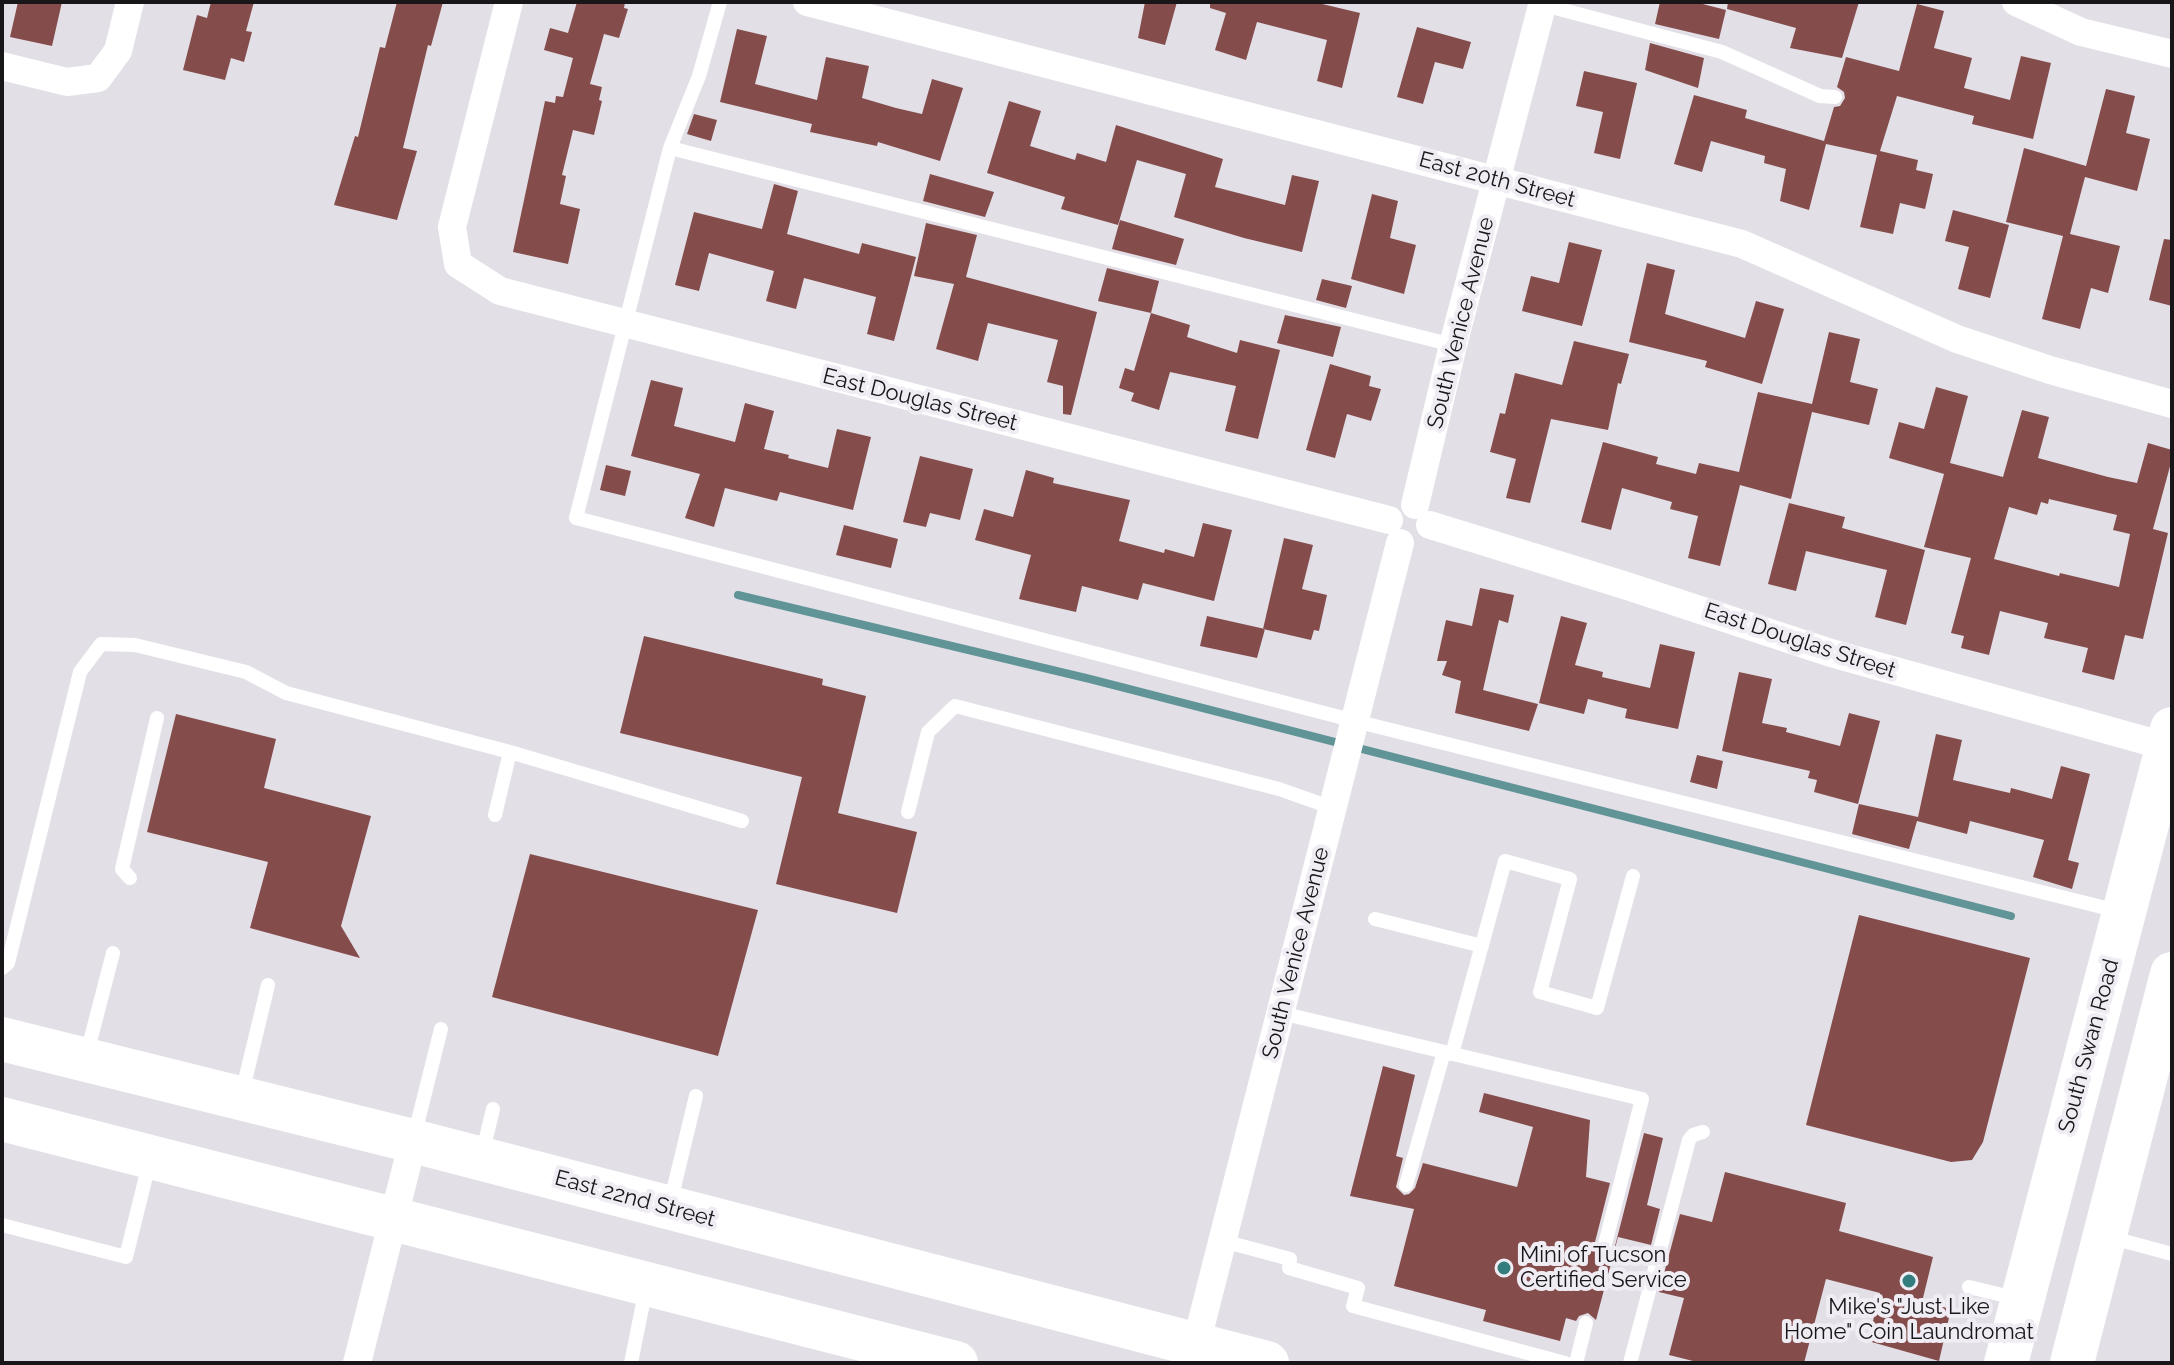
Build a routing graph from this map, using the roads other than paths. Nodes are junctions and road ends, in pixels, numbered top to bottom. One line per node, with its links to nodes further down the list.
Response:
1 (130, 2): 8 (street)
2 (509, 2): 12 (street, East Douglas Street)
3 (720, 2): 10 (lane)
4 (807, 2): 11 (street, East 20th Street)
5 (2016, 2): 7 (street)
6 (1539, 3): 9 (lane); 11 (street, South Venice Avenue)
7 (2172, 54)
8 (2, 66)
9 (1835, 97)
10 (670, 148): 12 (lane); 13 (lane)
11 (1498, 180): 13 (street, South Venice Avenue); 14 (street, East 20th Street)
12 (625, 324): 16 (street, East Douglas Street); 18 (lane)
13 (1453, 345): 15 (street, South Venice Avenue)
14 (2172, 404)
15 (1422, 515): 16 (street); 16 (street); 19 (street, East Douglas Street)
16 (1394, 531): 18 (street, South Venice Avenue)
17 (157, 718): 26 (lane)
18 (1355, 721): 21 (street, South Venice Avenue); 27 (lane)
19 (2170, 741): 27 (main road, South Swan Road)
20 (510, 752): 23 (lane); 24 (lane); 31 (lane)
21 (1333, 808): 22 (lane); 34 (street, South Venice Avenue)
22 (908, 812)
23 (495, 815)
24 (742, 821)
25 (1633, 876): 29 (lane)
26 (130, 878)
27 (2124, 912): 57 (main road, South Swan Road)
28 (1375, 919): 29 (lane)
29 (1482, 946): 37 (lane)
30 (113, 953): 38 (lane)
31 (2, 968)
32 (2172, 974): 51 (main road)
33 (268, 985): 40 (lane)
34 (1281, 1013): 37 (lane); 52 (street, South Venice Avenue)
35 (441, 1029): 44 (lane)
36 (2, 1039): 38 (main road, East 22nd Street)
37 (1448, 1053): 47 (lane); 53 (lane)
38 (85, 1060): 40 (main road, East 22nd Street)
39 (696, 1096): 48 (lane)
40 (241, 1099): 44 (main road, East 22nd Street)
41 (493, 1109): 46 (lane)
42 (2, 1119): 45 (main road)
43 (1703, 1132): 67 (lane)
44 (413, 1141): 46 (main road, East 22nd Street); 49 (street)
45 (151, 1157): 49 (main road); 50 (lane)
46 (481, 1159): 48 (main road, East 22nd Street)
47 (1406, 1185)
48 (669, 1208): 59 (main road, East 22nd Street)
49 (393, 1219): 55 (main road); 61 (street)
50 (2, 1225)
51 (2105, 1236): 54 (lane); 60 (main road)
52 (1223, 1241): 59 (street, South Venice Avenue); 65 (lane)
53 (1604, 1248)
54 (2172, 1254)
55 (647, 1284): 62 (lane); 63 (main road)
56 (1969, 1287): 57 (lane)
57 (2022, 1299): 68 (main road, South Swan Road)
58 (1586, 1323): 66 (lane)
59 (1194, 1354): 64 (main road, East 22nd Street)
60 (2079, 1361)
61 (357, 1363)
62 (631, 1363)
63 (956, 1363)
64 (1267, 1363)
65 (1565, 1363)
66 (1576, 1363)
67 (1630, 1363)
68 (2006, 1363)

